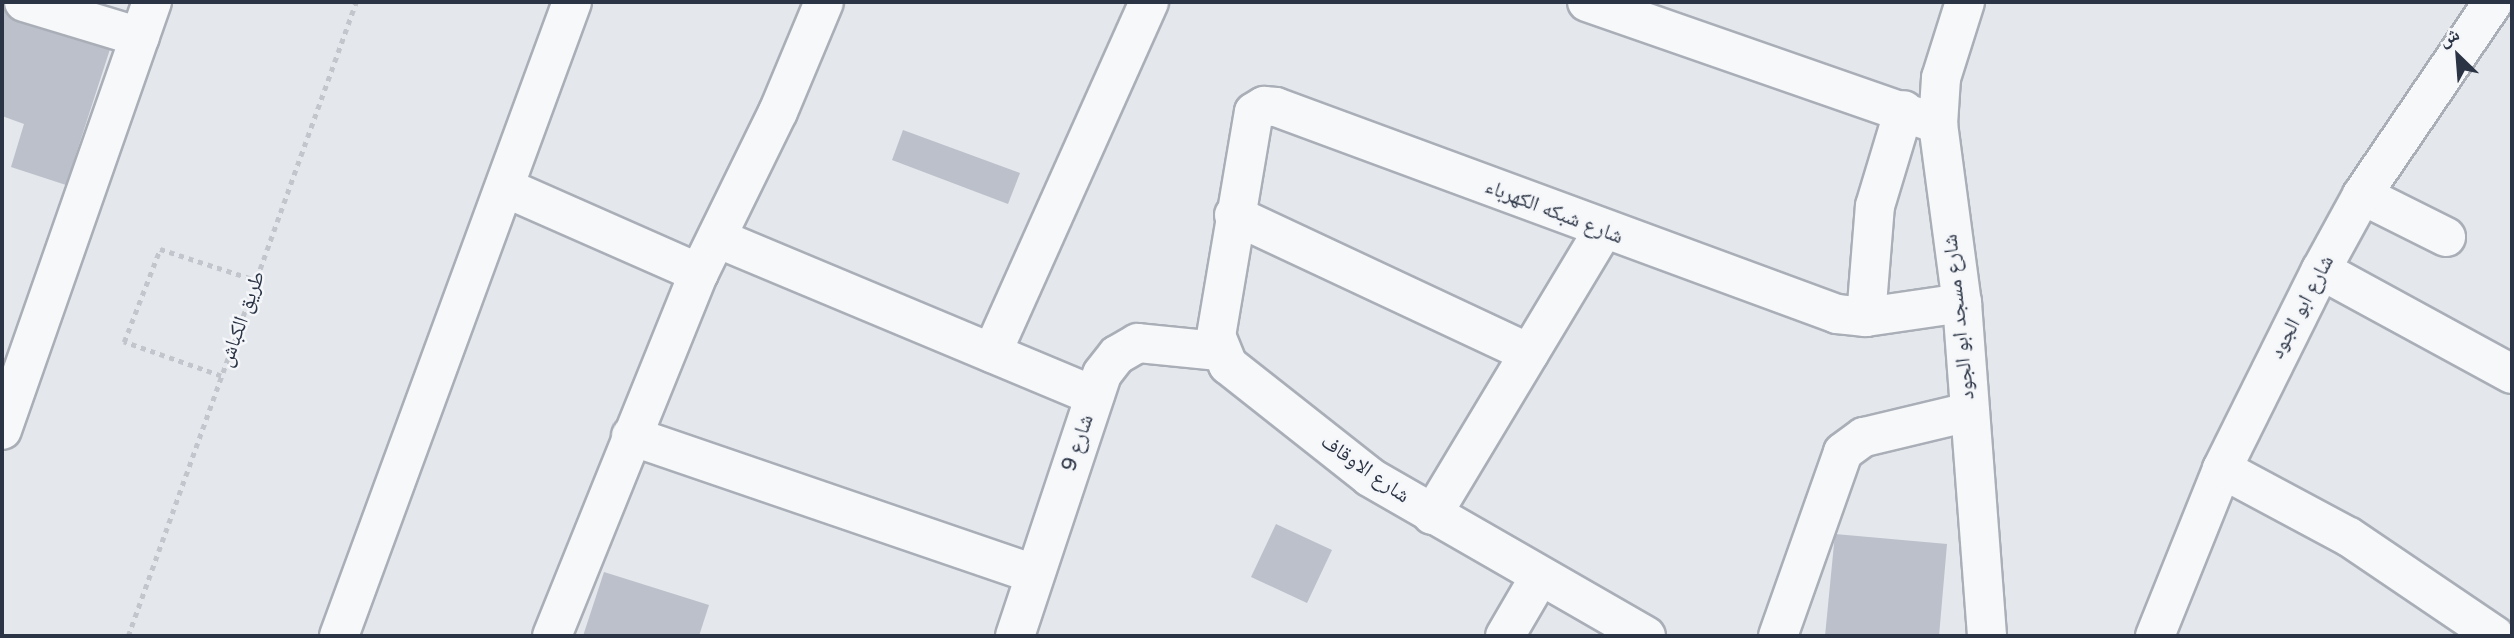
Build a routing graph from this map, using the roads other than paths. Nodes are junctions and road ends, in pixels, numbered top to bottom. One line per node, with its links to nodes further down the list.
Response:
1 (24, 2): 9 (street)
2 (152, 2): 9 (street)
3 (572, 2): 11 (street)
4 (824, 2): 16 (street)
5 (1149, 2): 22 (street)
6 (1587, 2): 10 (street)
7 (1965, 2): 10 (street, شارع مسجد ابو الجود)
8 (2493, 2): 12 (street, شارع ابو الجود)
9 (140, 37): 27 (street)
10 (1921, 117): 19 (street, شارع مسجد ابو الجود); 20 (street)
11 (506, 188): 18 (street); 33 (street)
12 (2362, 195): 15 (street); 17 (street, شارع ابو الجود)
13 (1234, 215): 14 (street, شارع شبكه الكهرباء); 21 (street); 23 (street)
14 (1603, 230): 20 (street, شارع شبكه الكهرباء); 23 (street)
15 (2446, 237)
16 (717, 238): 18 (street); 22 (street)
17 (2321, 270): 24 (street); 29 (street, شارع ابو الجود)
18 (699, 272): 28 (street)
19 (1962, 303): 20 (street, شارع شبكه الكهرباء); 26 (street, شارع مسجد ابو الجود)
20 (1866, 317)
21 (1218, 351): 25 (street, شارع 9); 30 (street, شارع الاوقاف)
22 (992, 353): 25 (street)
23 (1529, 353): 30 (street)
24 (2512, 374)
25 (1094, 396): 31 (street, شارع 9)
26 (1969, 412): 38 (street); 39 (street, شارع مسجد ابو الجود)
27 (2, 430)
28 (631, 436): 31 (street); 34 (street)
29 (2222, 469): 40 (street, شارع ابو الجود); 41 (street)
30 (1432, 515): 32 (street, شارع الاوقاف)
31 (1034, 574): 35 (street, شارع 9)
32 (1540, 576): 36 (street); 37 (street, شارع الاوقاف)
33 (339, 636)
34 (552, 636)
35 (1015, 636)
36 (1505, 636)
37 (1646, 636)
38 (1778, 636)
39 (1987, 636)
40 (2155, 636)
41 (2495, 636)

